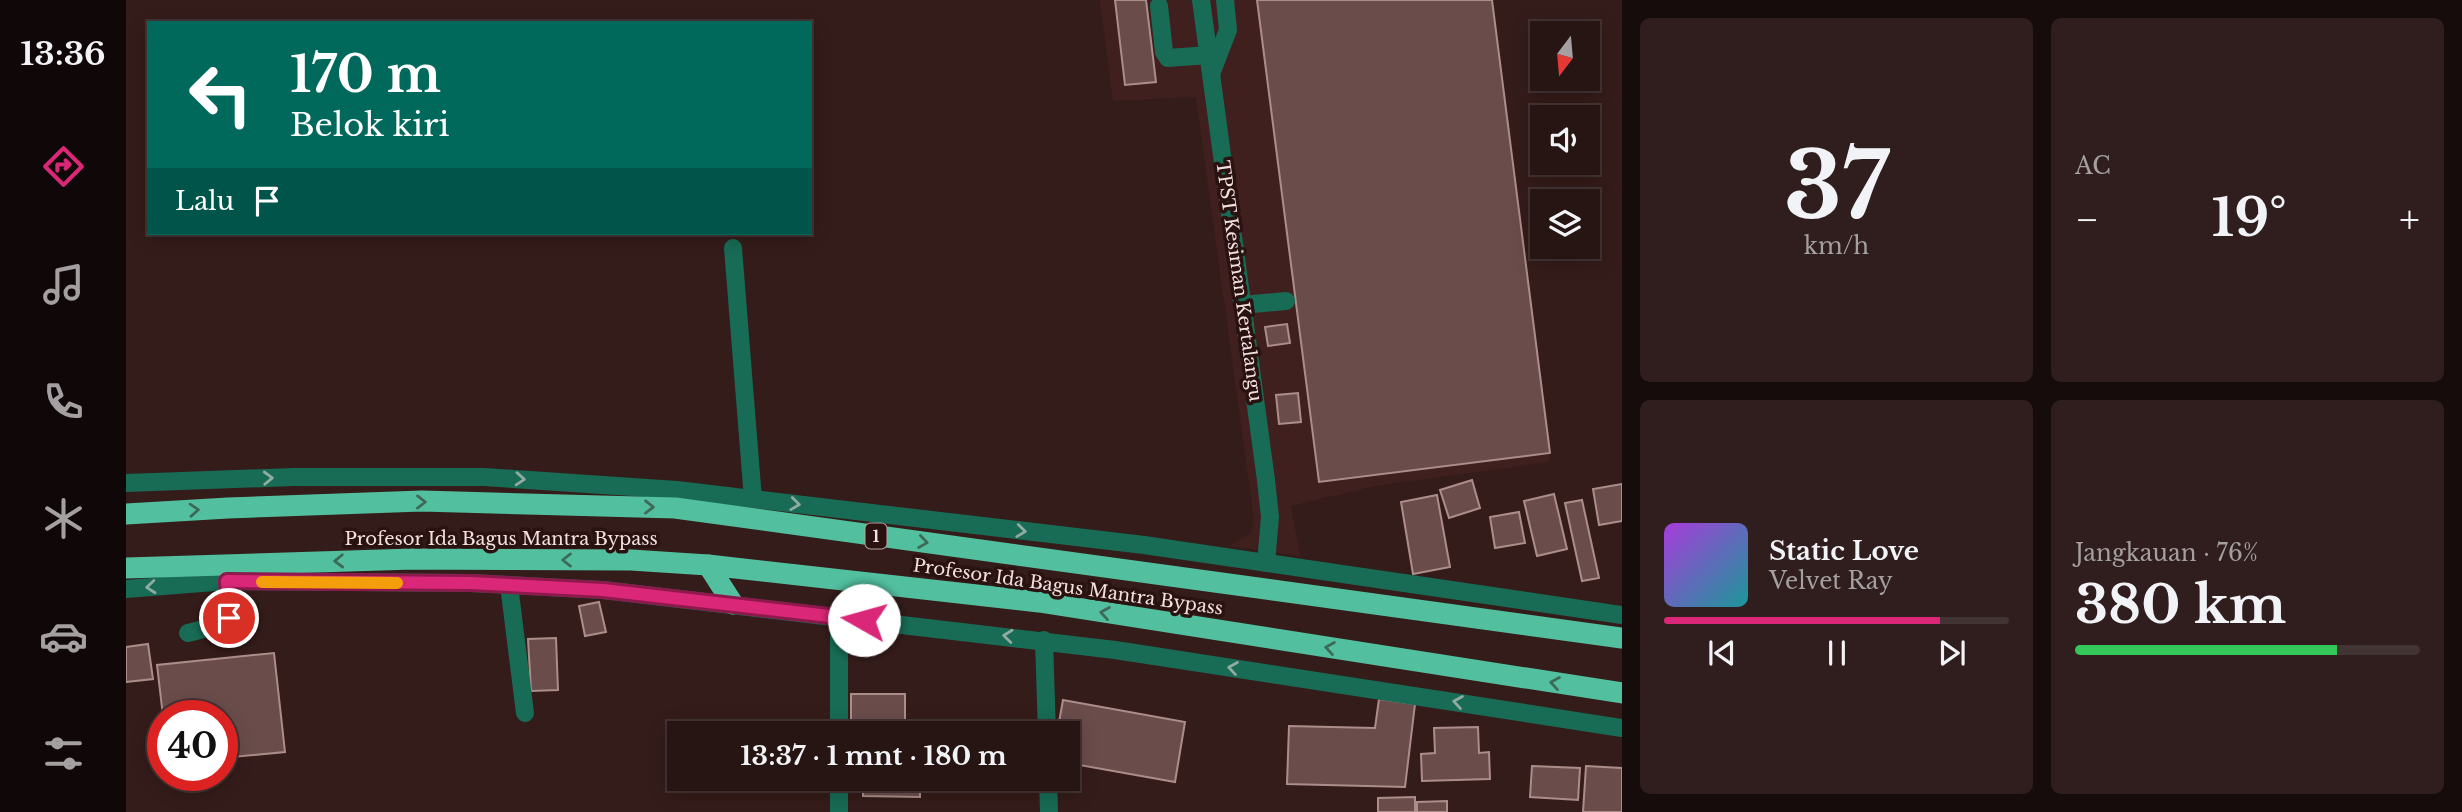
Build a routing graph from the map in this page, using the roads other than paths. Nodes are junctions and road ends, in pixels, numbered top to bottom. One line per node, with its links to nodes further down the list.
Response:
1 (1201, 0): 4 (street, TPST Kesiman Kertalangu)
2 (1225, 0): 5 (street)
3 (1158, 6): 4 (street)
4 (1209, 55): 5 (street, TPST Kesiman Kertalangu)
5 (1211, 74): 8 (street, TPST Kesiman Kertalangu)
6 (733, 248): 10 (street)
7 (1286, 301): 8 (street)
8 (1242, 305): 12 (street, TPST Kesiman Kertalangu)
9 (126, 483): 10 (street, one-way to 10)
10 (753, 499): 12 (street, one-way to 12)
11 (126, 514): 22 (highway, Profesor Ida Bagus Mantra Bypass / 1, one-way to 22)
12 (1266, 563): 19 (street)
13 (708, 565): 14 (highway, Profesor Ida Bagus Mantra Bypass, one-way to 14); 18 (highway); 24 (highway, Profesor Ida Bagus Mantra Bypass, one-way to 13)
14 (126, 568)
15 (227, 581): 16 (street); 17 (street, one-way to 17); 21 (street)
16 (509, 585): 18 (street); 25 (street)
17 (126, 589)
18 (733, 604): 20 (street)
19 (1622, 615)
20 (839, 617): 23 (street, one-way to 20); 26 (street)
21 (188, 633)
22 (1622, 638)
23 (1044, 640): 27 (street); 28 (street, one-way to 23)
24 (1622, 693)
25 (525, 713)
26 (839, 721)
27 (1047, 721)
28 (1622, 727)
29 (839, 791): 31 (street)
30 (1048, 791): 32 (street)
31 (839, 812)
32 (1049, 812)

